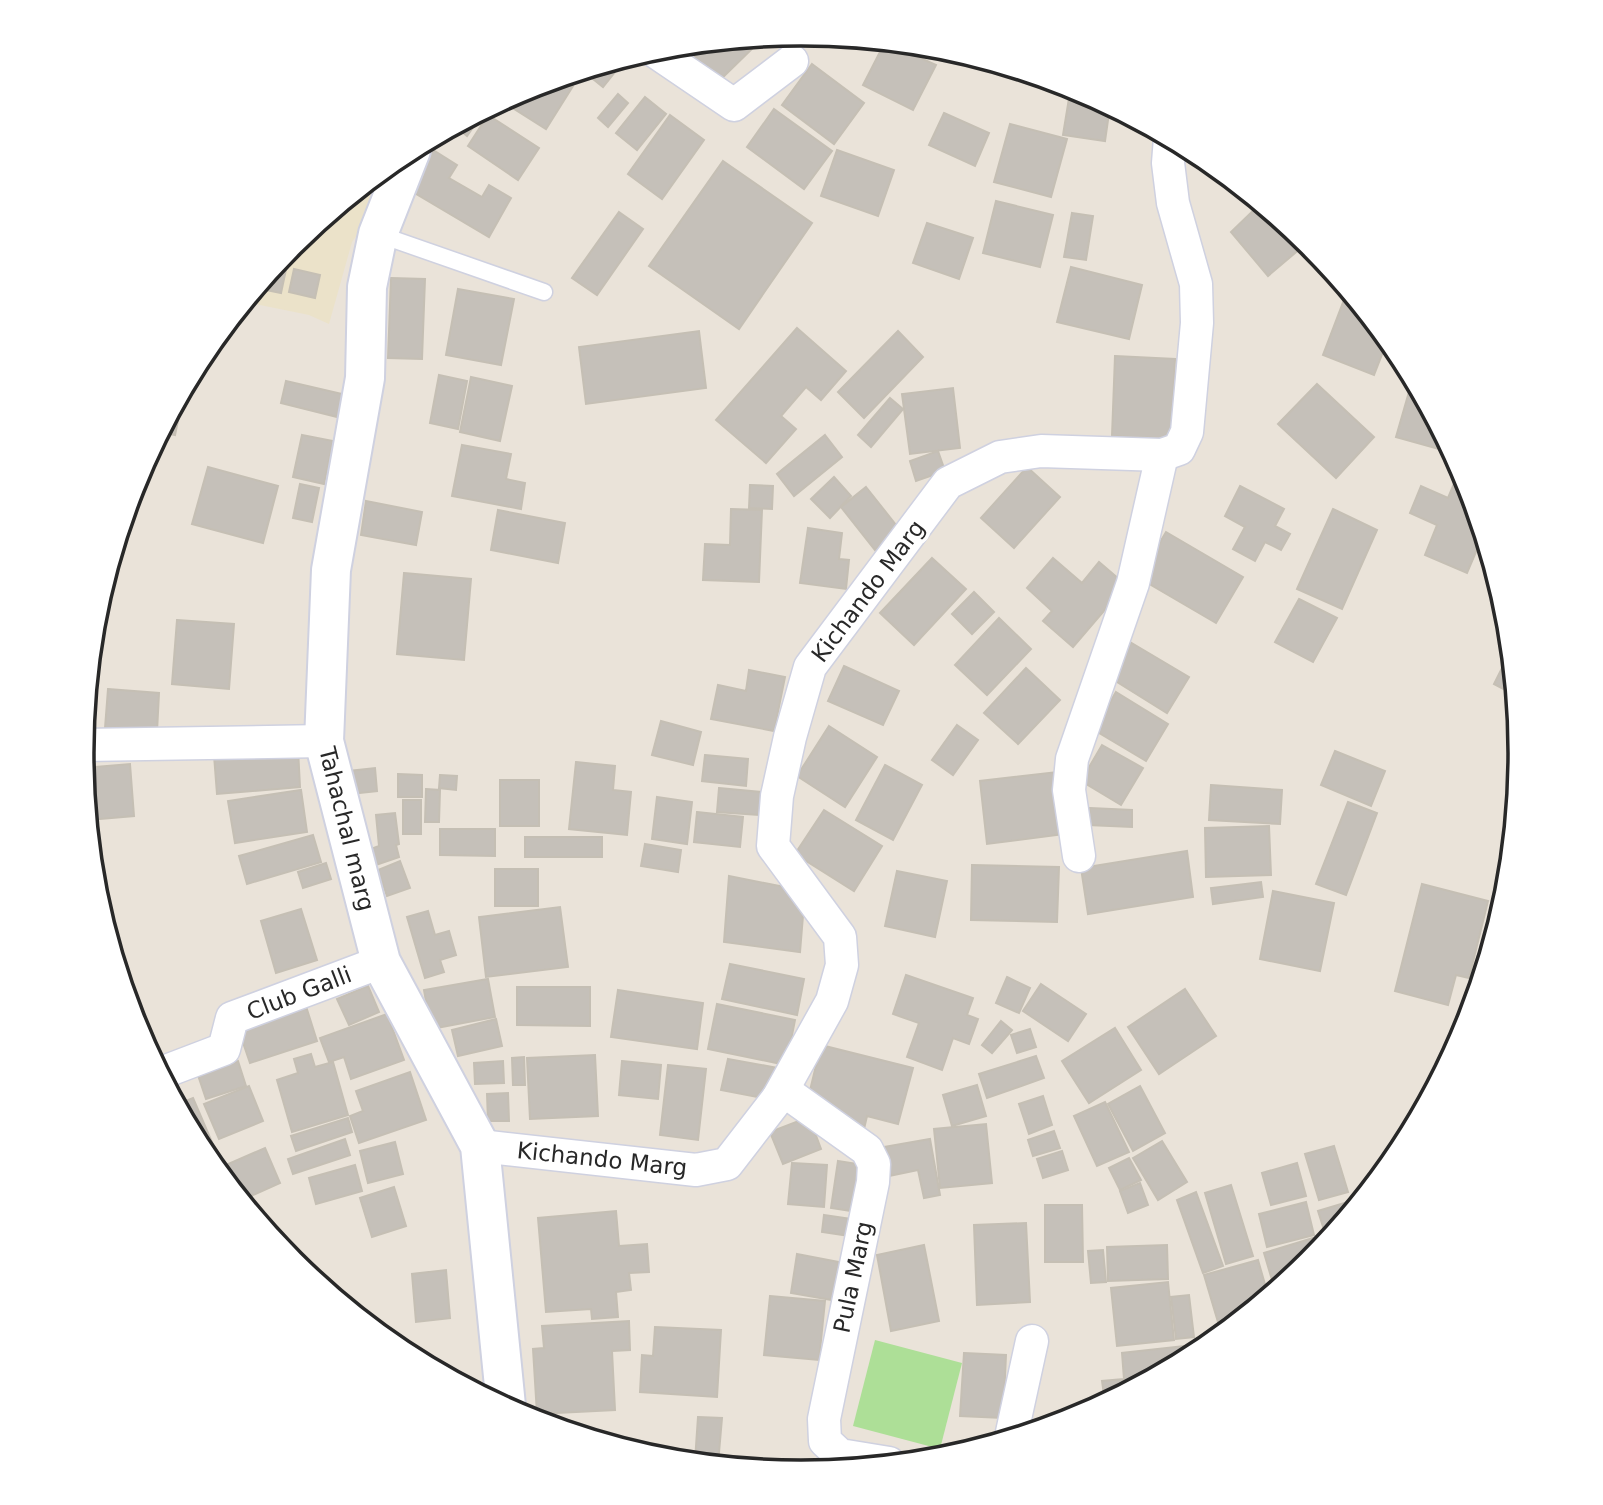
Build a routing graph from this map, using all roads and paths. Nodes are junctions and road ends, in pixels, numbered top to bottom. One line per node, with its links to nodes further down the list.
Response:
1 (666, 59): 2 (street)
2 (792, 61)
3 (1169, 149): 7 (street)
4 (403, 169): 5 (street, Tahachal marg)
5 (377, 234): 6 (lane); 8 (street, Tahachal marg)
6 (544, 292)
7 (1162, 455): 10 (street); 13 (street, Kichando Marg)
8 (324, 741): 9 (street); 11 (street, Tahachal marg)
9 (94, 745)
10 (1079, 856)
11 (381, 962): 12 (street, Club Galli); 14 (street, Tahachal marg)
12 (170, 1070)
13 (778, 1098): 14 (street, Kichando Marg); 18 (street, Pula Marg)
14 (480, 1146): 16 (street, Tahachal marg)
15 (1032, 1340): 17 (street)
16 (505, 1394)
17 (1013, 1427)
18 (854, 1457)

